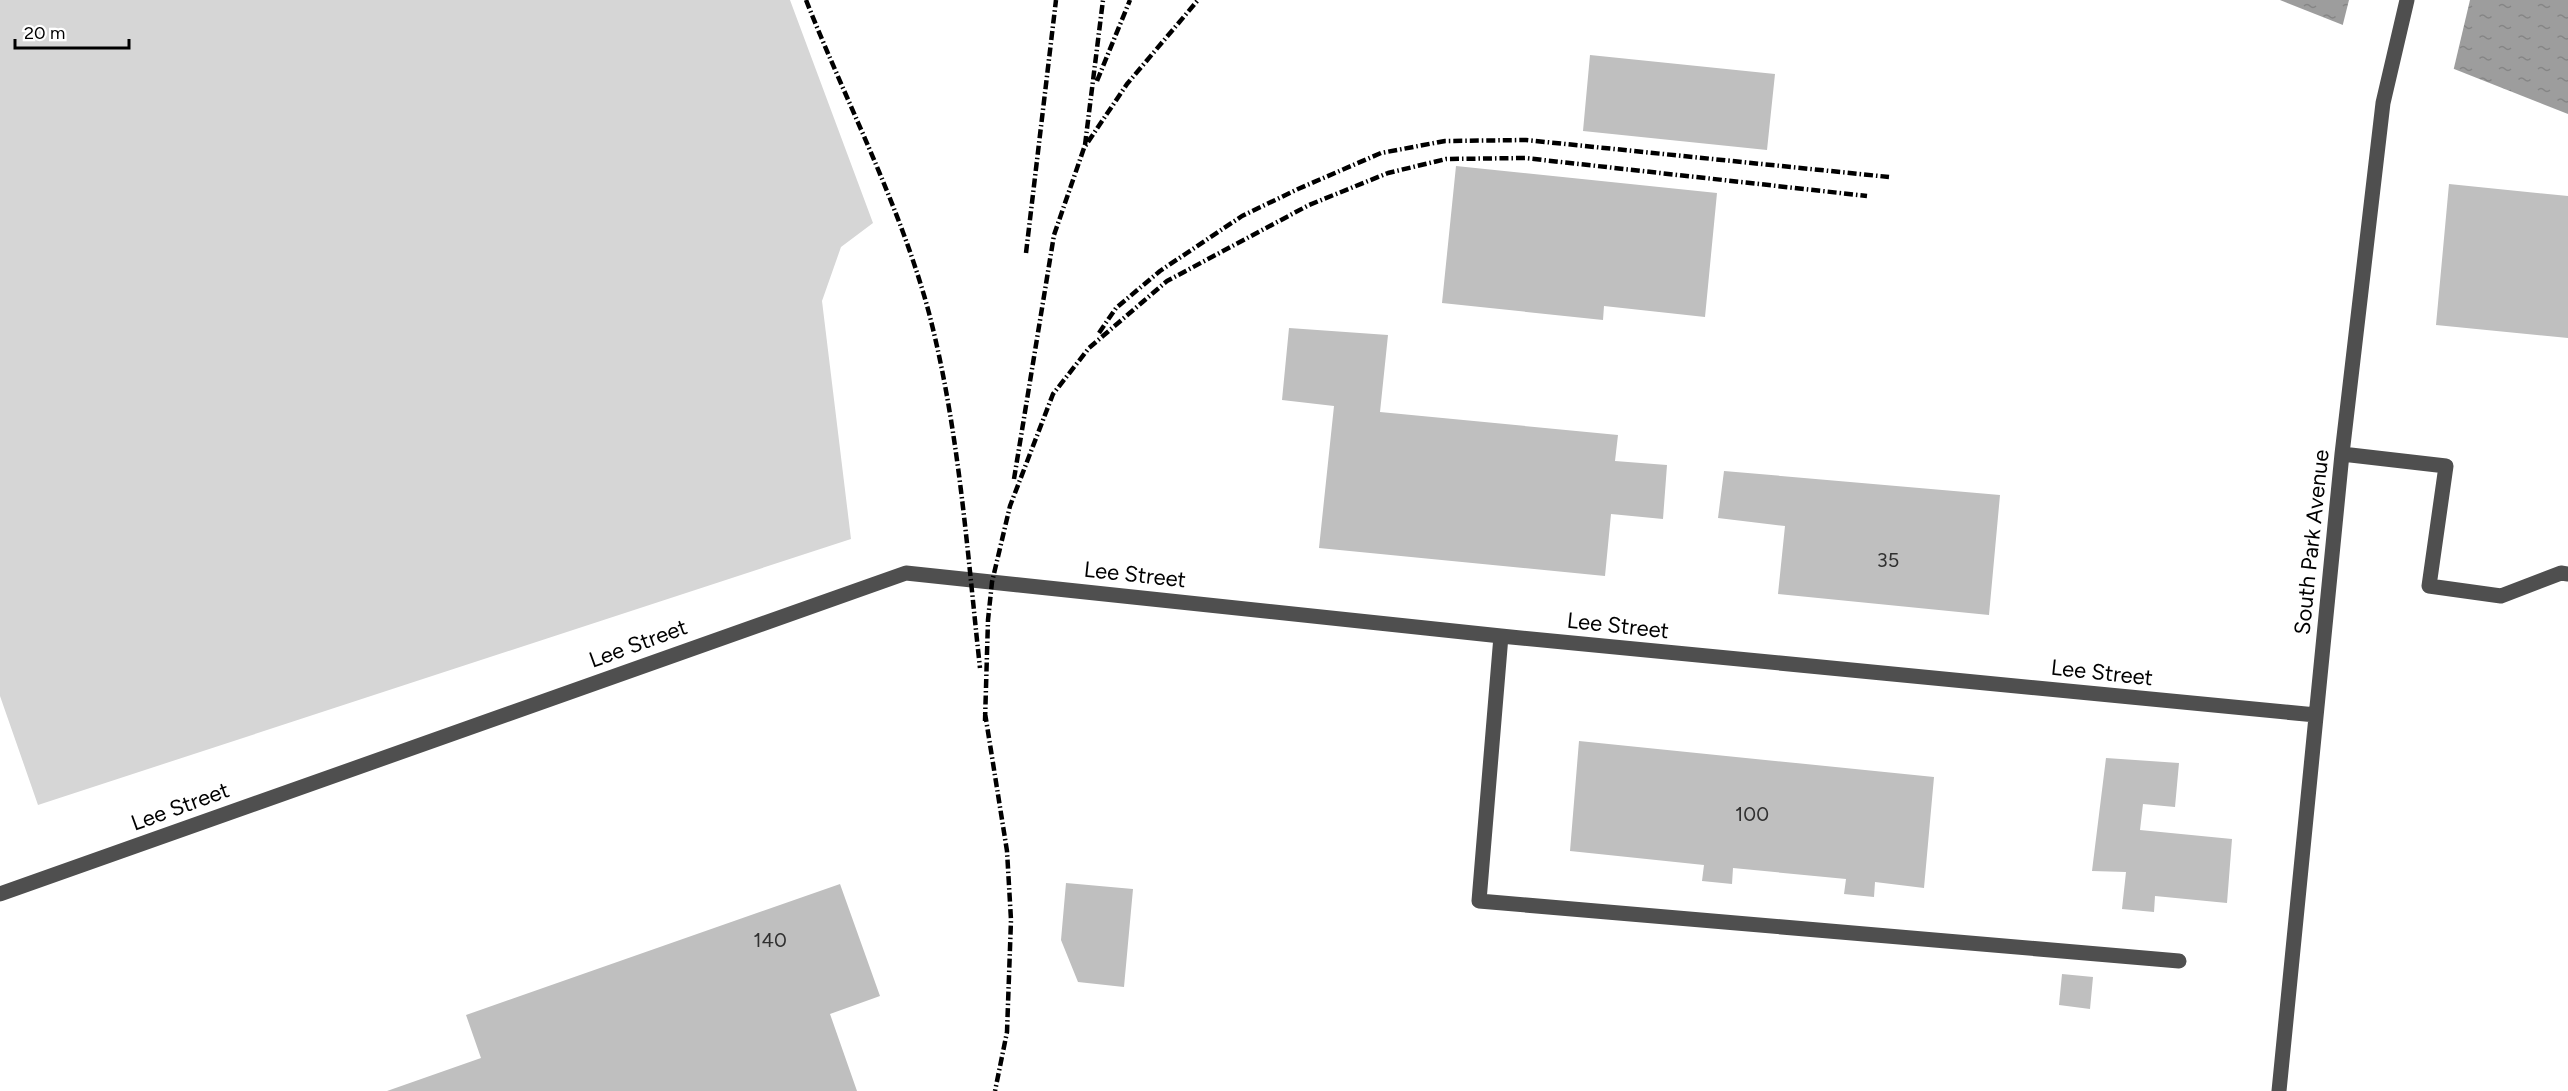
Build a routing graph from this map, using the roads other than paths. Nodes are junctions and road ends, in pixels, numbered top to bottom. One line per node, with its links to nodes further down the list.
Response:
1 (2407, 0): 2 (street, South Park Avenue)
2 (2342, 454): 3 (street); 5 (street, South Park Avenue)
3 (2568, 574)
4 (1501, 636): 5 (street, Lee Street); 6 (street, Lee Street); 7 (street)
5 (2316, 715): 8 (street, South Park Avenue)
6 (0, 894)
7 (2179, 961)
8 (2279, 1091)

